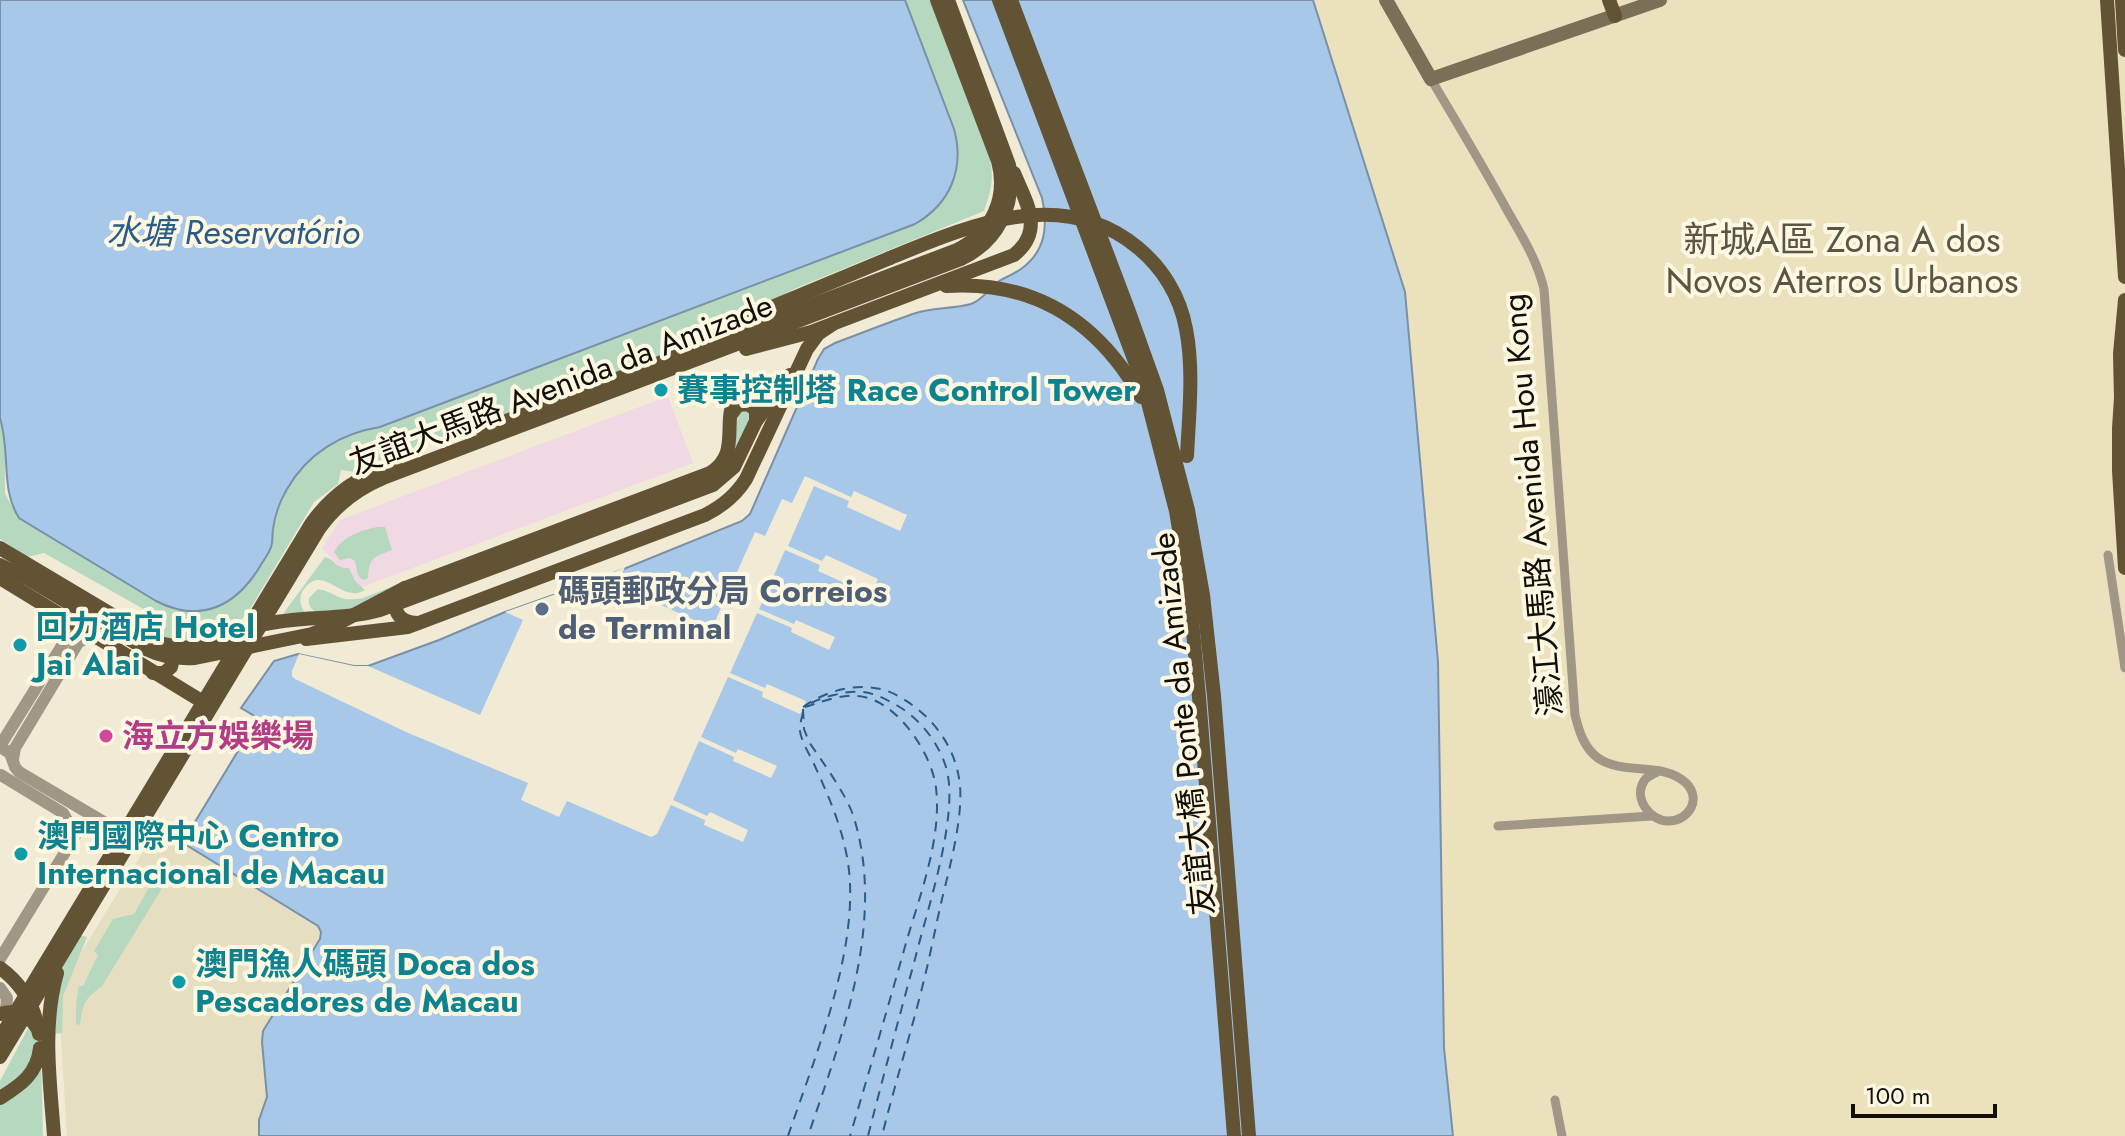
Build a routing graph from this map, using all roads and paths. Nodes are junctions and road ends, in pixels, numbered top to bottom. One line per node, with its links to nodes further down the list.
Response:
1 (937, 0): 19 (main road, 友誼大馬路 Avenida da Amizade)
2 (948, 0): 13 (main road, 友誼大馬路 Avenida da Amizade)
3 (999, 0): 25 (main road, 友誼大橋 Ponte da Amizade)
4 (1011, 0): 26 (main road, 友誼大橋 Ponte da Amizade)
5 (1386, 0): 12 (main road, 濠江大馬路 Avenida Hou Kong)
6 (1609, 0): 10 (main road)
7 (1660, 0): 10 (main road)
8 (2107, 0): 14 (main road)
9 (2122, 0): 11 (main road)
10 (1615, 16): 12 (main road)
11 (2125, 50)
12 (1431, 79): 46 (street, 濠江大馬路 Avenida Hou Kong)
13 (1008, 158): 15 (main road); 19 (main road, 友誼大馬路 Avenida da Amizade)
14 (2125, 277)
15 (929, 288): 17 (main road); 25 (main road)
16 (2125, 300): 20 (main road)
17 (833, 324): 18 (main road); 19 (main road)
18 (804, 355): 21 (main road); 23 (main road)
19 (676, 362): 26 (main road, bridge); 37 (main road, 友誼大馬路 Avenida da Amizade)
20 (2121, 398): 24 (main road); 31 (main road)
21 (770, 401): 22 (main road); 23 (main road)
22 (732, 413): 23 (main road); 34 (main road)
23 (764, 422): 36 (main road); 37 (main road)
24 (2125, 430)
25 (1161, 446): 65 (main road, 友誼大橋 Ponte da Amizade)
26 (1188, 510): 66 (main road, 友誼大橋 Ponte da Amizade)
27 (0, 548): 39 (main road)
28 (0, 555): 32 (main road)
29 (2108, 555): 41 (street)
30 (0, 565): 32 (main road)
31 (2125, 568)
32 (25, 577): 40 (main road, bridge)
33 (0, 578): 35 (main road)
34 (405, 588): 36 (main road, bridge); 40 (main road, bridge)
35 (71, 620): 38 (main road); 44 (street)
36 (418, 623): 40 (main road, bridge)
37 (254, 628): 39 (main road); 43 (main road, 友誼大馬路 Avenida da Amizade); 53 (main road, 友誼大馬路 Avenida da Amizade)
38 (96, 638): 42 (main road); 45 (street)
39 (153, 639): 42 (main road)
40 (268, 643)
41 (2125, 668)
42 (153, 673): 43 (main road)
43 (203, 702): 51 (main road, 友誼大馬路 Avenida da Amizade)
44 (0, 746): 45 (street)
45 (13, 759): 47 (street); 49 (street)
46 (1659, 771): 48 (street); 48 (street)
47 (0, 775): 52 (street)
48 (1652, 816): 50 (street)
49 (98, 819): 51 (street); 52 (street)
50 (1498, 826)
51 (124, 834): 57 (main road, 友誼大馬路 Avenida da Amizade)
52 (68, 846): 54 (street)
53 (63, 953): 61 (main road, 友誼大馬路 Avenida da Amizade); 64 (main road)
54 (0, 958)
55 (0, 968): 60 (main road, bridge)
56 (0, 988): 58 (street)
57 (27, 994): 58 (main road); 59 (main road, 友誼大馬路 Avenida da Amizade)
58 (2, 1014): 60 (main road, bridge)
59 (0, 1038)
60 (39, 1041): 62 (main road); 64 (main road)
61 (0, 1057)
62 (0, 1098)
63 (1555, 1100): 67 (street)
64 (48, 1133)
65 (1234, 1136)
66 (1249, 1136)
67 (1562, 1136)

